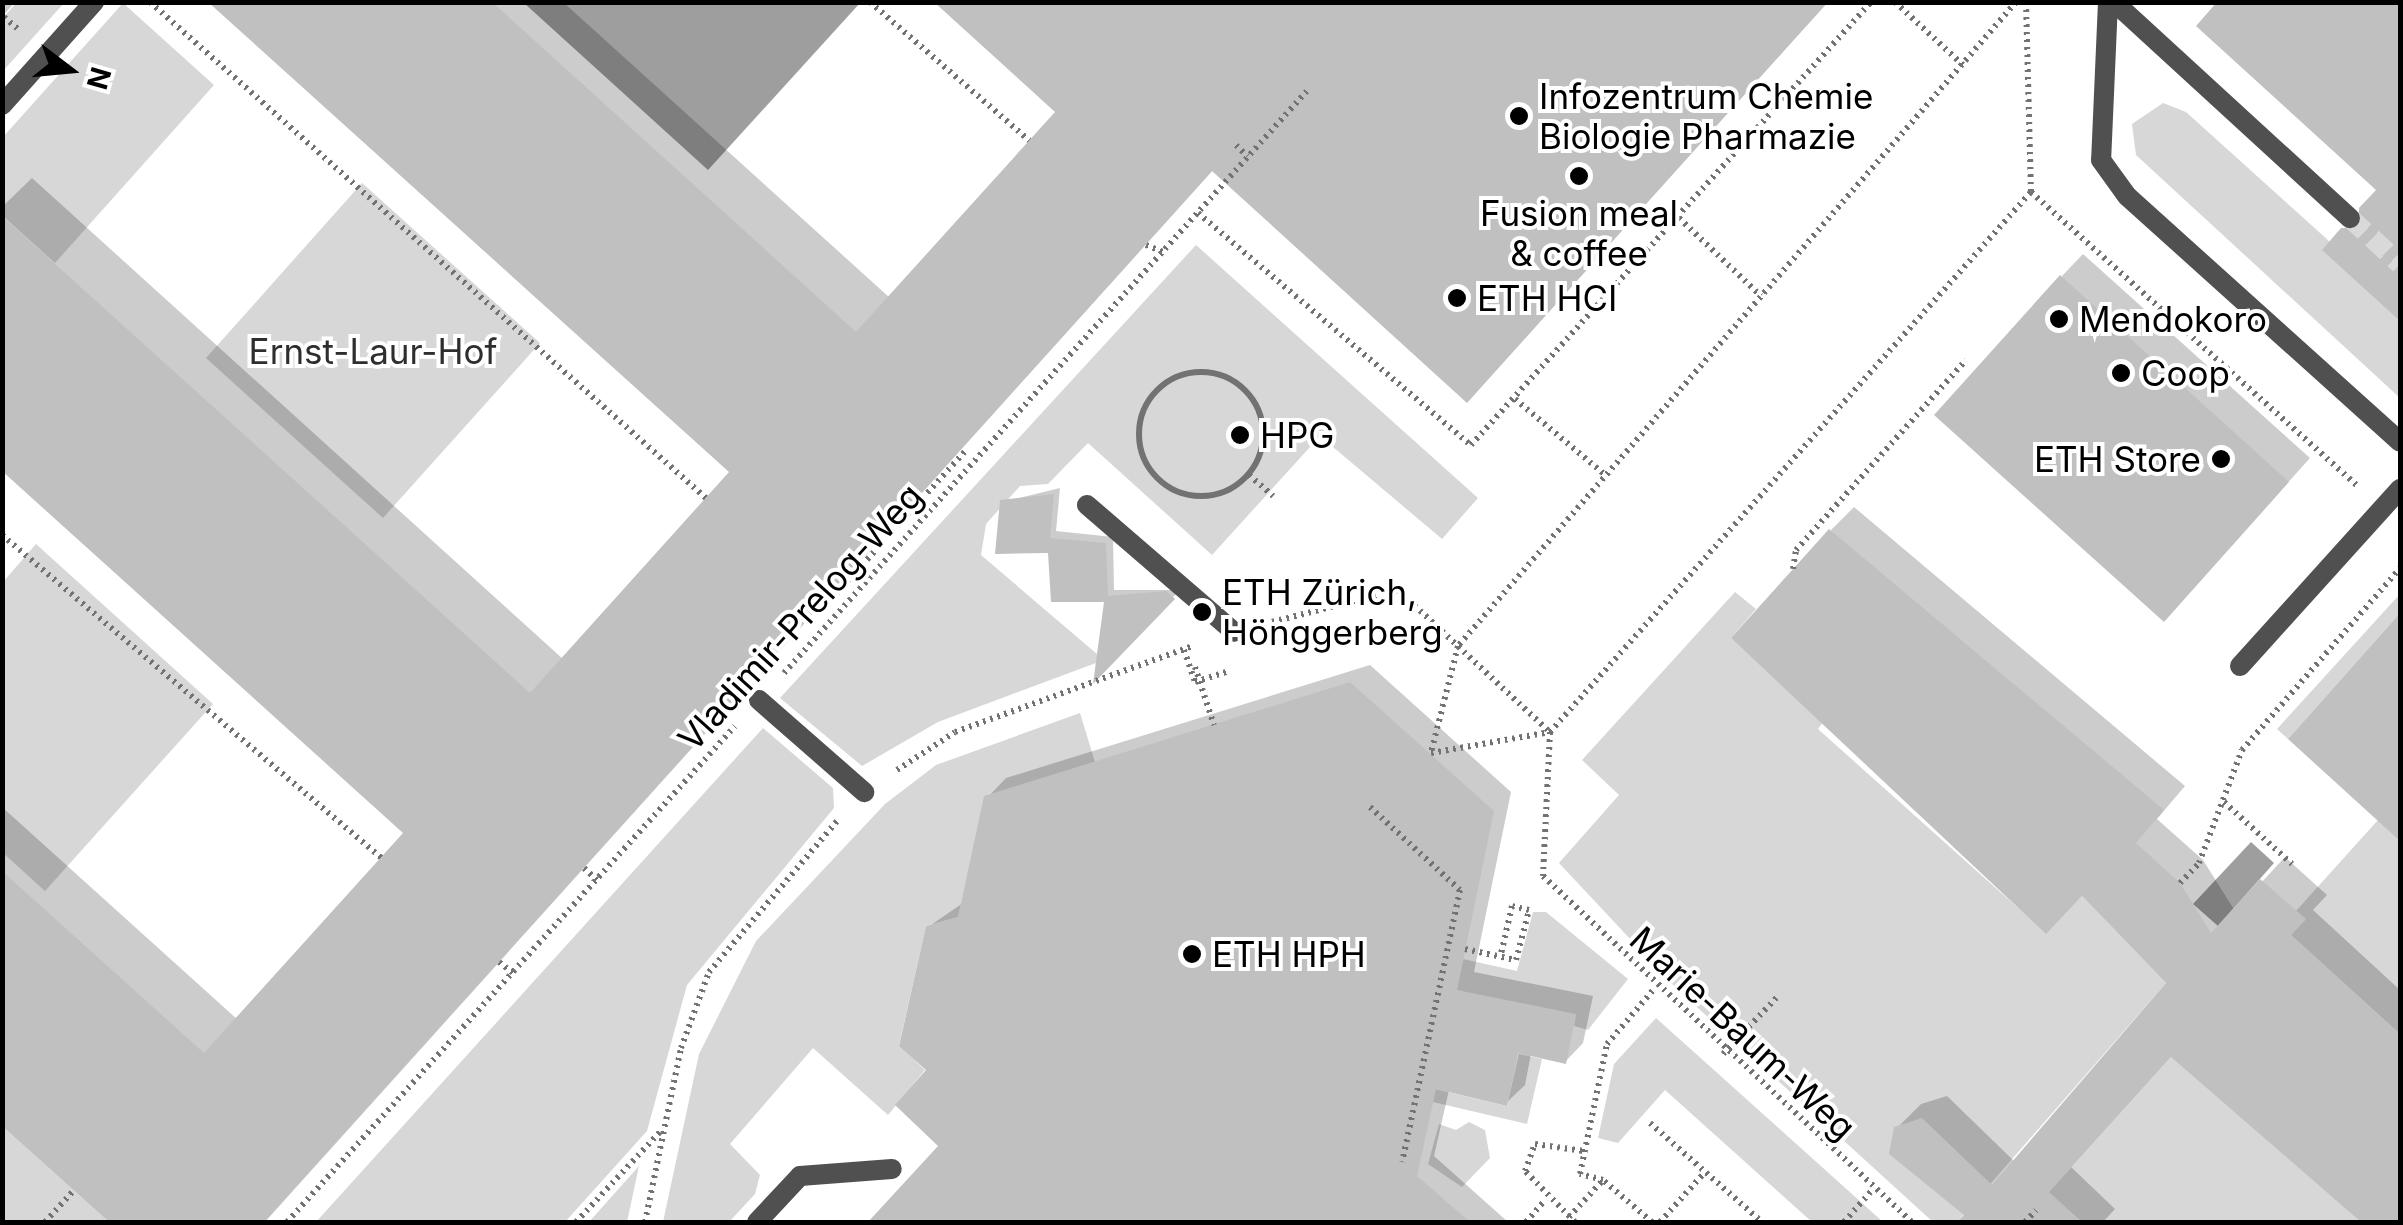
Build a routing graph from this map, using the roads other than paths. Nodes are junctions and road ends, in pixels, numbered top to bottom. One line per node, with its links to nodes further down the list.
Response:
1 (94, 2): 3 (street)
2 (2111, 2): 4 (street); 5 (street)
3 (2, 105)
4 (2350, 218)
5 (2400, 442)
6 (2400, 488): 9 (street)
7 (1088, 505): 8 (street)
8 (1240, 630)
9 (2240, 666)
10 (759, 700): 11 (street)
11 (864, 792)
12 (892, 1169): 13 (street)
13 (757, 1222)

